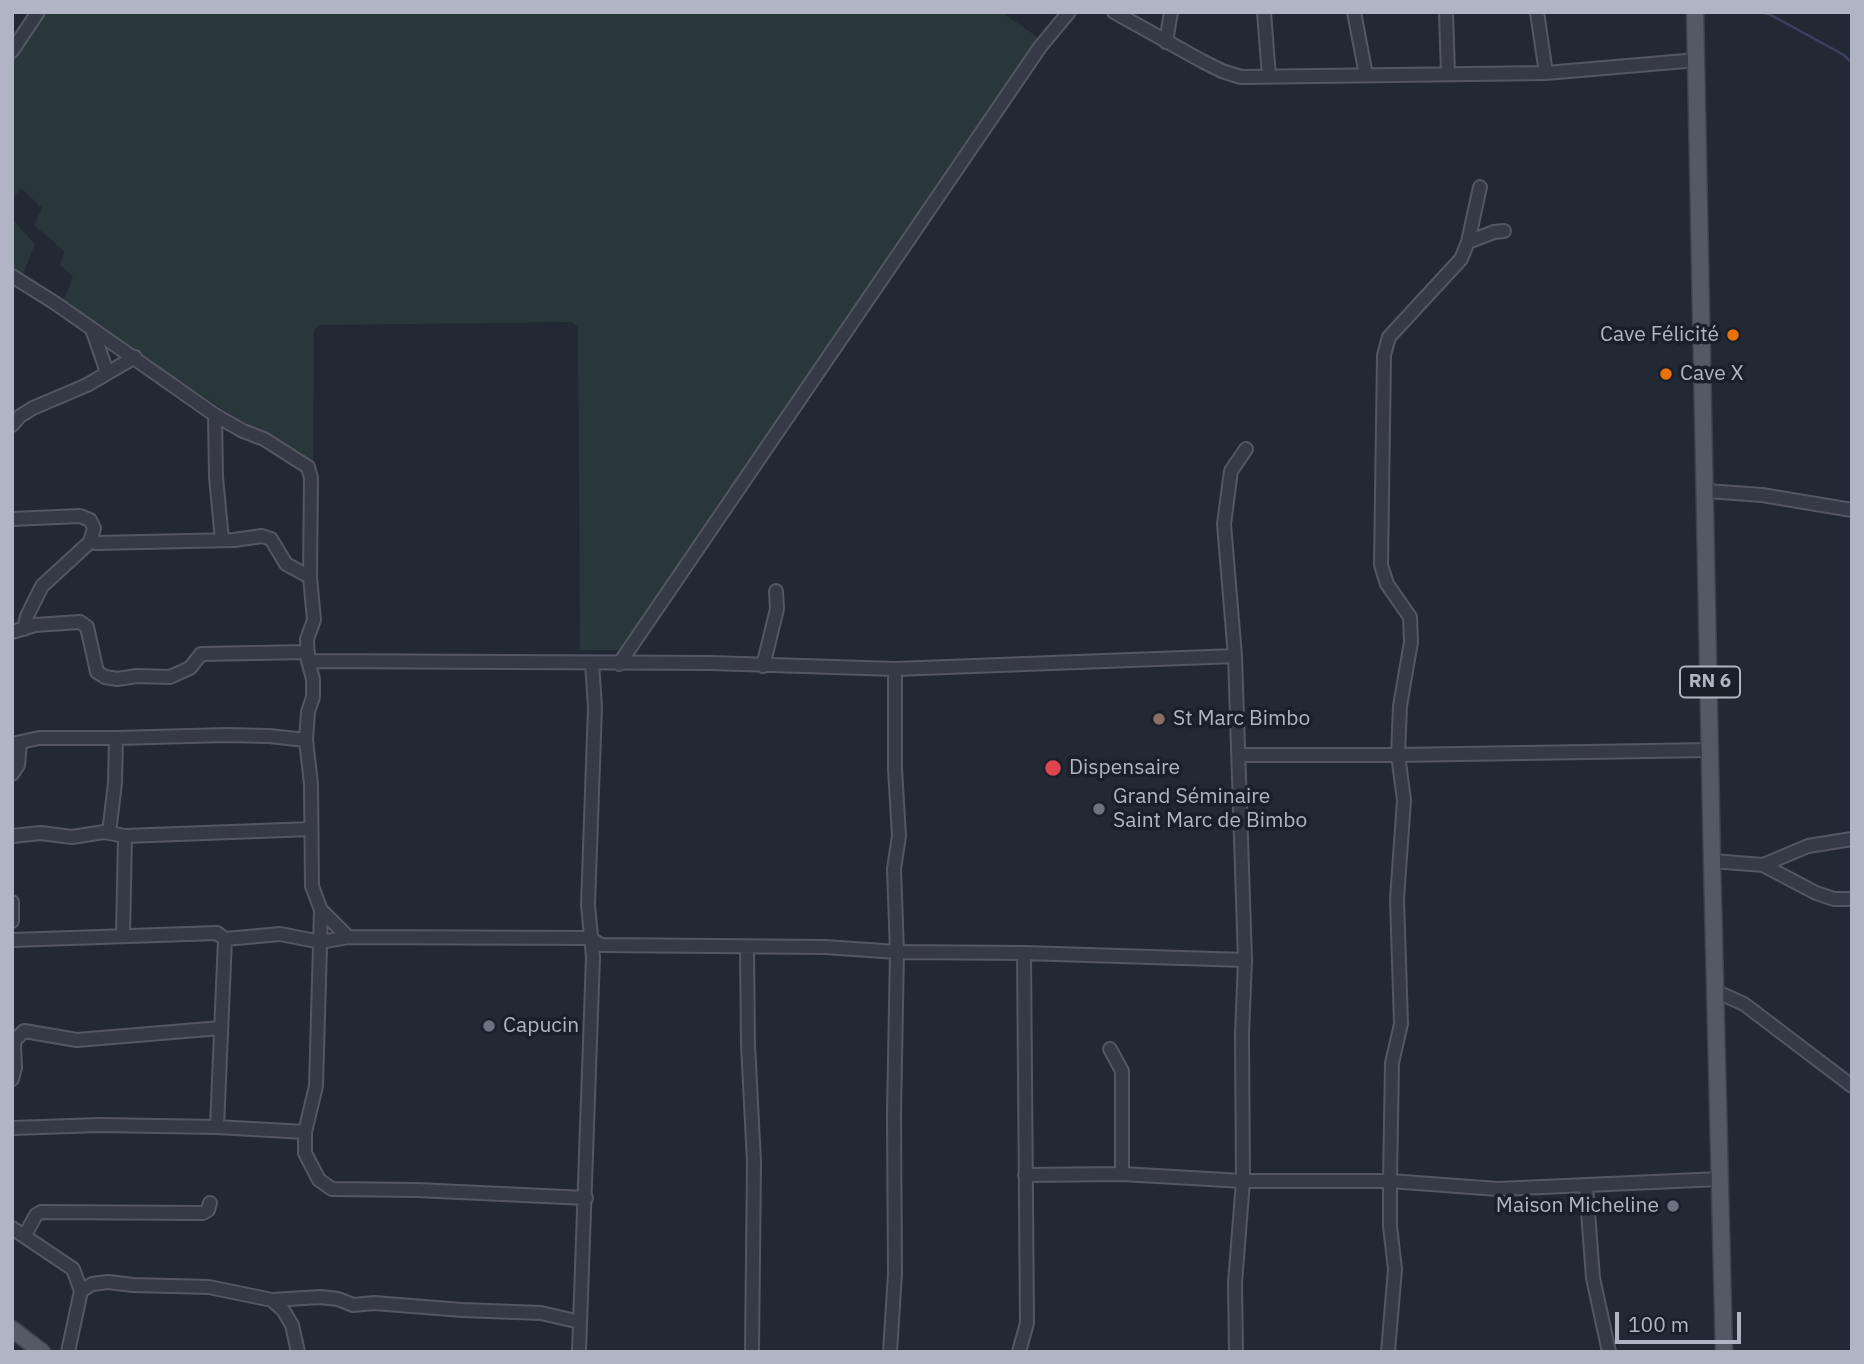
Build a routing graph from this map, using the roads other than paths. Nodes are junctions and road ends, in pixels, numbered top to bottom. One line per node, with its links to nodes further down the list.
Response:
1 (38, 12): 12 (street)
2 (1069, 12): 11 (street)
3 (1114, 12): 10 (street)
4 (1171, 12): 10 (street)
5 (1264, 12): 18 (street)
6 (1354, 12): 17 (street)
7 (1446, 12): 16 (street)
8 (1537, 12): 15 (street)
9 (1695, 12): 14 (main road, RN 6)
10 (1166, 42): 18 (street)
11 (1040, 47): 13 (street); 40 (street)
12 (12, 51)
13 (1027, 57)
14 (1697, 60): 15 (street); 29 (main road, RN 6)
15 (1546, 73): 16 (street)
16 (1448, 74): 17 (street)
17 (1366, 75): 18 (street)
18 (1269, 77)
19 (1480, 187): 21 (street)
20 (1504, 231): 21 (street)
21 (1468, 242): 48 (street)
22 (12, 276): 23 (street)
23 (92, 329): 24 (street); 25 (street)
24 (135, 358): 25 (street); 26 (street)
25 (107, 372): 27 (street)
26 (215, 415): 32 (street); 34 (street)
27 (12, 425)
28 (1246, 449): 37 (street)
29 (1706, 491): 30 (street); 46 (main road, RN 6)
30 (1852, 510)
31 (12, 519): 33 (street)
32 (222, 540): 33 (street); 34 (street)
33 (90, 542): 36 (street)
34 (310, 577): 38 (street)
35 (776, 591): 41 (street)
36 (18, 630): 38 (street)
37 (1236, 656): 42 (street); 47 (street)
38 (308, 657): 39 (street); 44 (street)
39 (592, 663): 40 (street); 63 (street)
40 (619, 664): 41 (street)
41 (763, 666): 42 (street)
42 (895, 668): 68 (street)
43 (116, 738): 44 (street); 45 (street); 51 (street)
44 (306, 740): 50 (street)
45 (16, 743): 49 (street)
46 (1711, 750): 48 (street); 55 (main road, RN 6)
47 (1239, 755): 48 (street); 70 (street)
48 (1398, 755): 83 (street)
49 (12, 774)
50 (311, 829): 53 (street); 59 (street)
51 (109, 833): 52 (street); 53 (street)
52 (12, 836)
53 (125, 836): 61 (street)
54 (1852, 839): 56 (street)
55 (1712, 861): 56 (street); 71 (main road, RN 6)
56 (1763, 864): 57 (street)
57 (1852, 899)
58 (12, 902): 60 (street)
59 (321, 910): 62 (street); 66 (street)
60 (12, 921)
61 (123, 935): 64 (street); 65 (street)
62 (348, 937): 63 (street); 66 (street)
63 (590, 938): 67 (street); 85 (street)
64 (225, 939): 66 (street); 72 (street)
65 (12, 940)
66 (321, 942): 78 (street)
67 (747, 948): 68 (street); 97 (street)
68 (897, 952): 69 (street); 98 (street)
69 (1024, 953): 70 (street); 80 (street)
70 (1245, 960): 82 (street)
71 (1715, 991): 75 (street); 81 (main road, RN 6)
72 (221, 1028): 74 (street); 76 (street)
73 (1110, 1049): 79 (street)
74 (12, 1079)
75 (1852, 1086)
76 (217, 1127): 77 (street); 78 (street)
77 (12, 1128)
78 (305, 1132): 85 (street)
79 (1122, 1174): 80 (street); 82 (street)
80 (1025, 1175): 99 (street)
81 (1720, 1180): 84 (street); 103 (main road, RN 6)
82 (1243, 1181): 83 (street); 100 (street)
83 (1390, 1181): 84 (street); 101 (street)
84 (1586, 1185): 102 (street)
85 (586, 1199): 91 (street)
86 (210, 1203): 88 (street)
87 (12, 1228): 88 (street)
88 (25, 1235): 89 (street)
89 (81, 1291): 90 (street); 94 (street)
90 (272, 1300): 91 (street); 95 (street)
91 (580, 1322): 96 (street)
92 (12, 1329): 93 (main road)
93 (42, 1352)
94 (68, 1352)
95 (298, 1352)
96 (579, 1352)
97 (752, 1352)
98 (890, 1352)
99 (1018, 1352)
100 (1236, 1352)
101 (1388, 1352)
102 (1609, 1352)
103 (1724, 1352)

